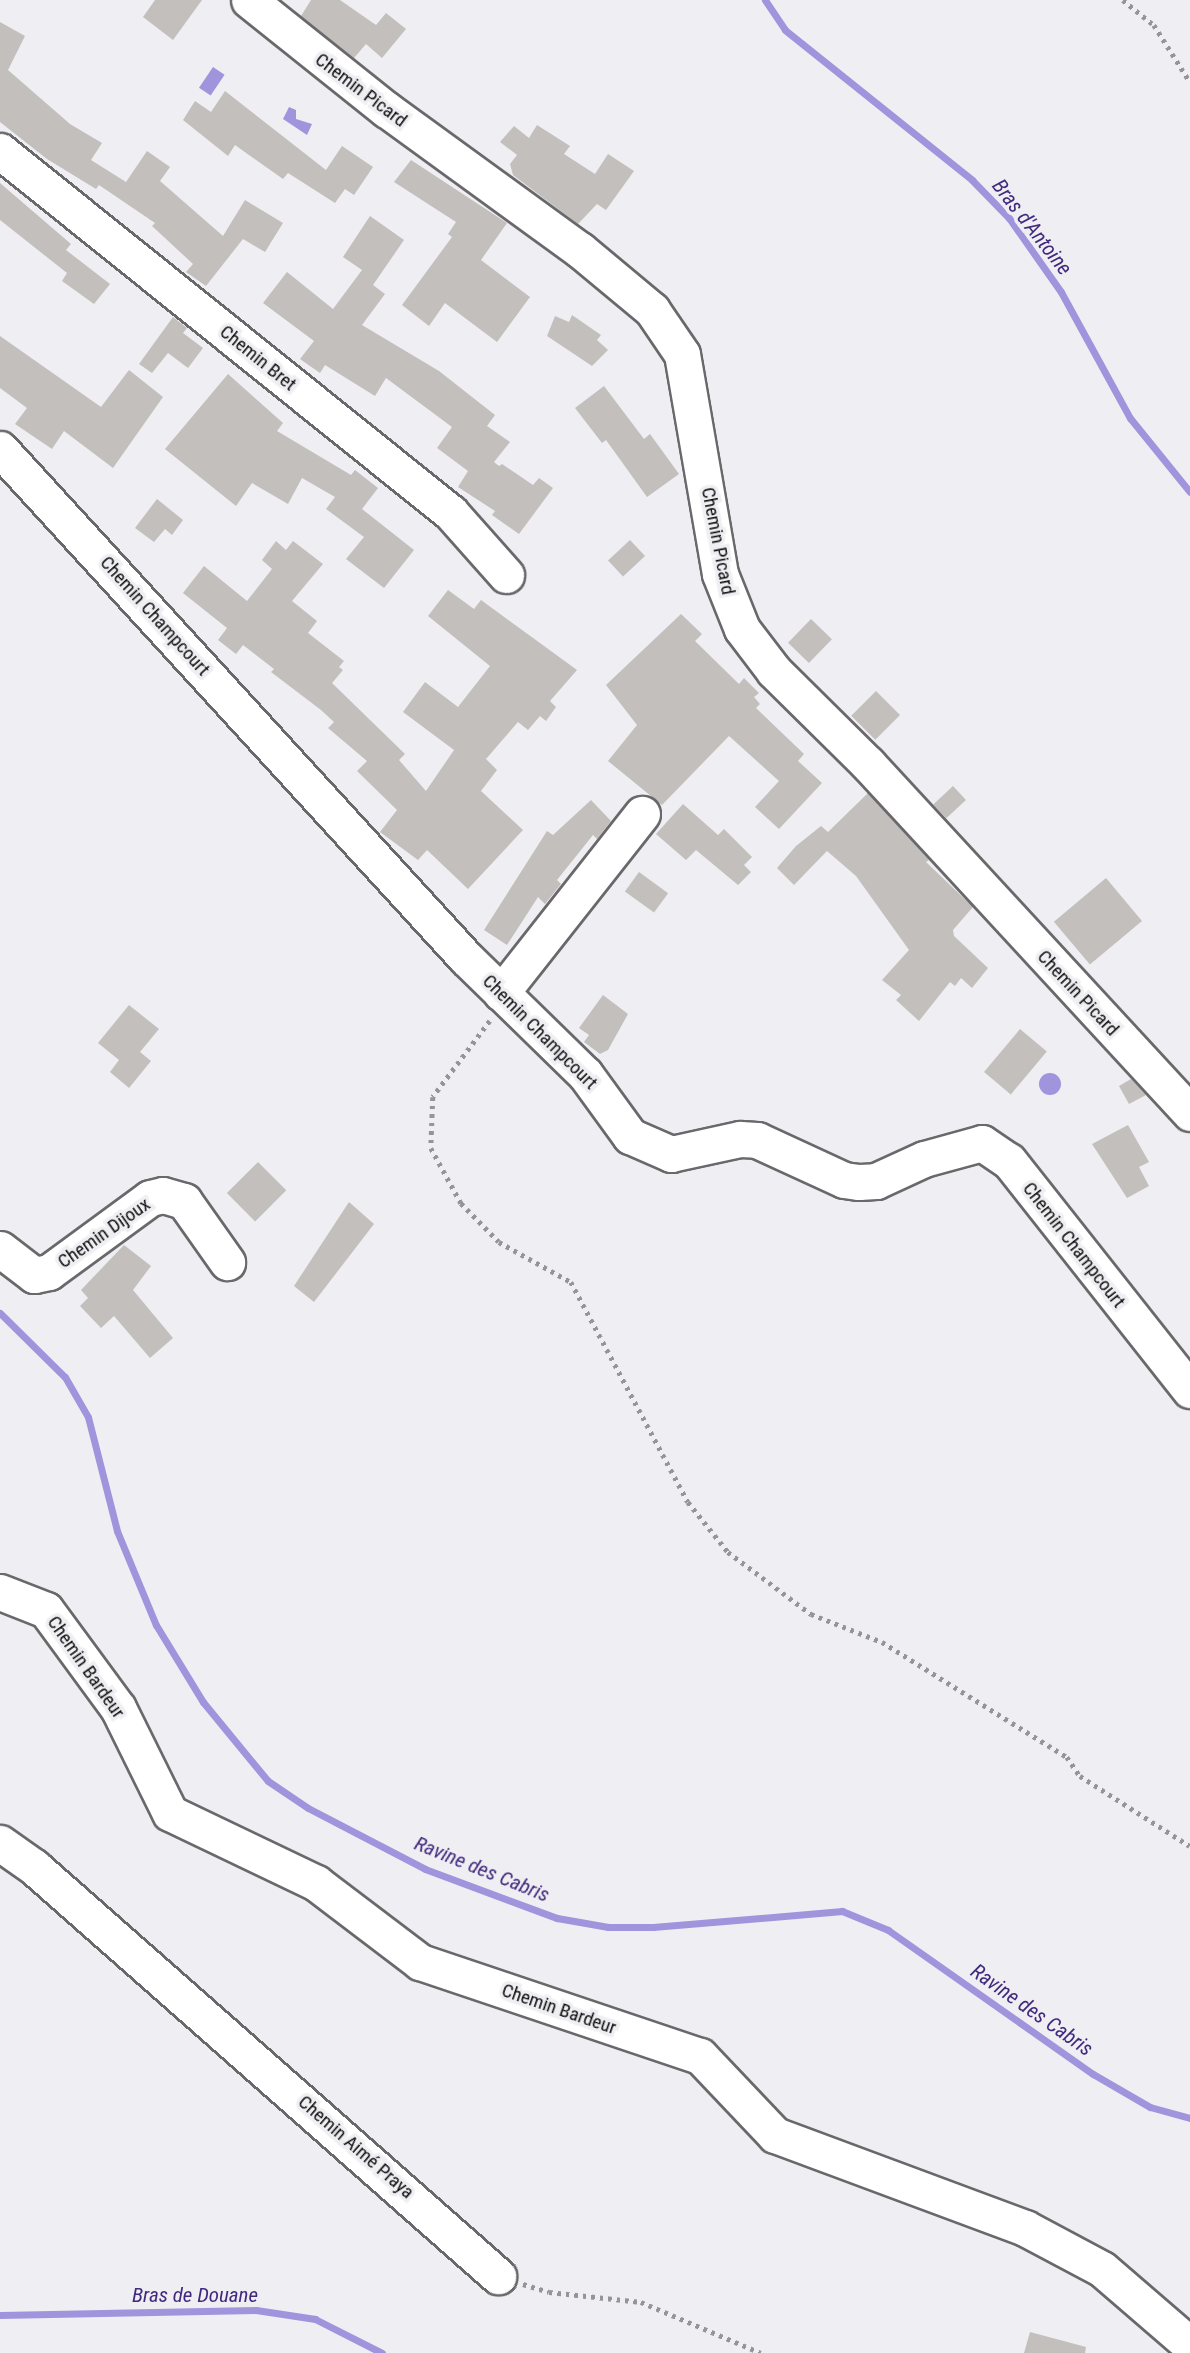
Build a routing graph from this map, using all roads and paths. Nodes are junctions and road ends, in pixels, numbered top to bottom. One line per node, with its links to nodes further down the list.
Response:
1 (250, 0): 9 (street, Chemin Picard)
2 (1123, 0): 3 (path)
3 (1190, 82)
4 (0, 151): 6 (street, Chemin Bret)
5 (0, 449): 8 (street, Chemin Champcourt)
6 (506, 575)
7 (642, 814): 8 (street)
8 (503, 996): 12 (street, Chemin Champcourt); 15 (path)
9 (1190, 1113)
10 (0, 1249): 11 (street, Chemin Dijoux)
11 (227, 1262)
12 (1190, 1390)
13 (0, 1592): 17 (street, Chemin Bardeur)
14 (0, 1843): 16 (street, Chemin Aimé Praya)
15 (1190, 1846)
16 (498, 2276): 18 (path)
17 (1190, 2345)
18 (761, 2353)

